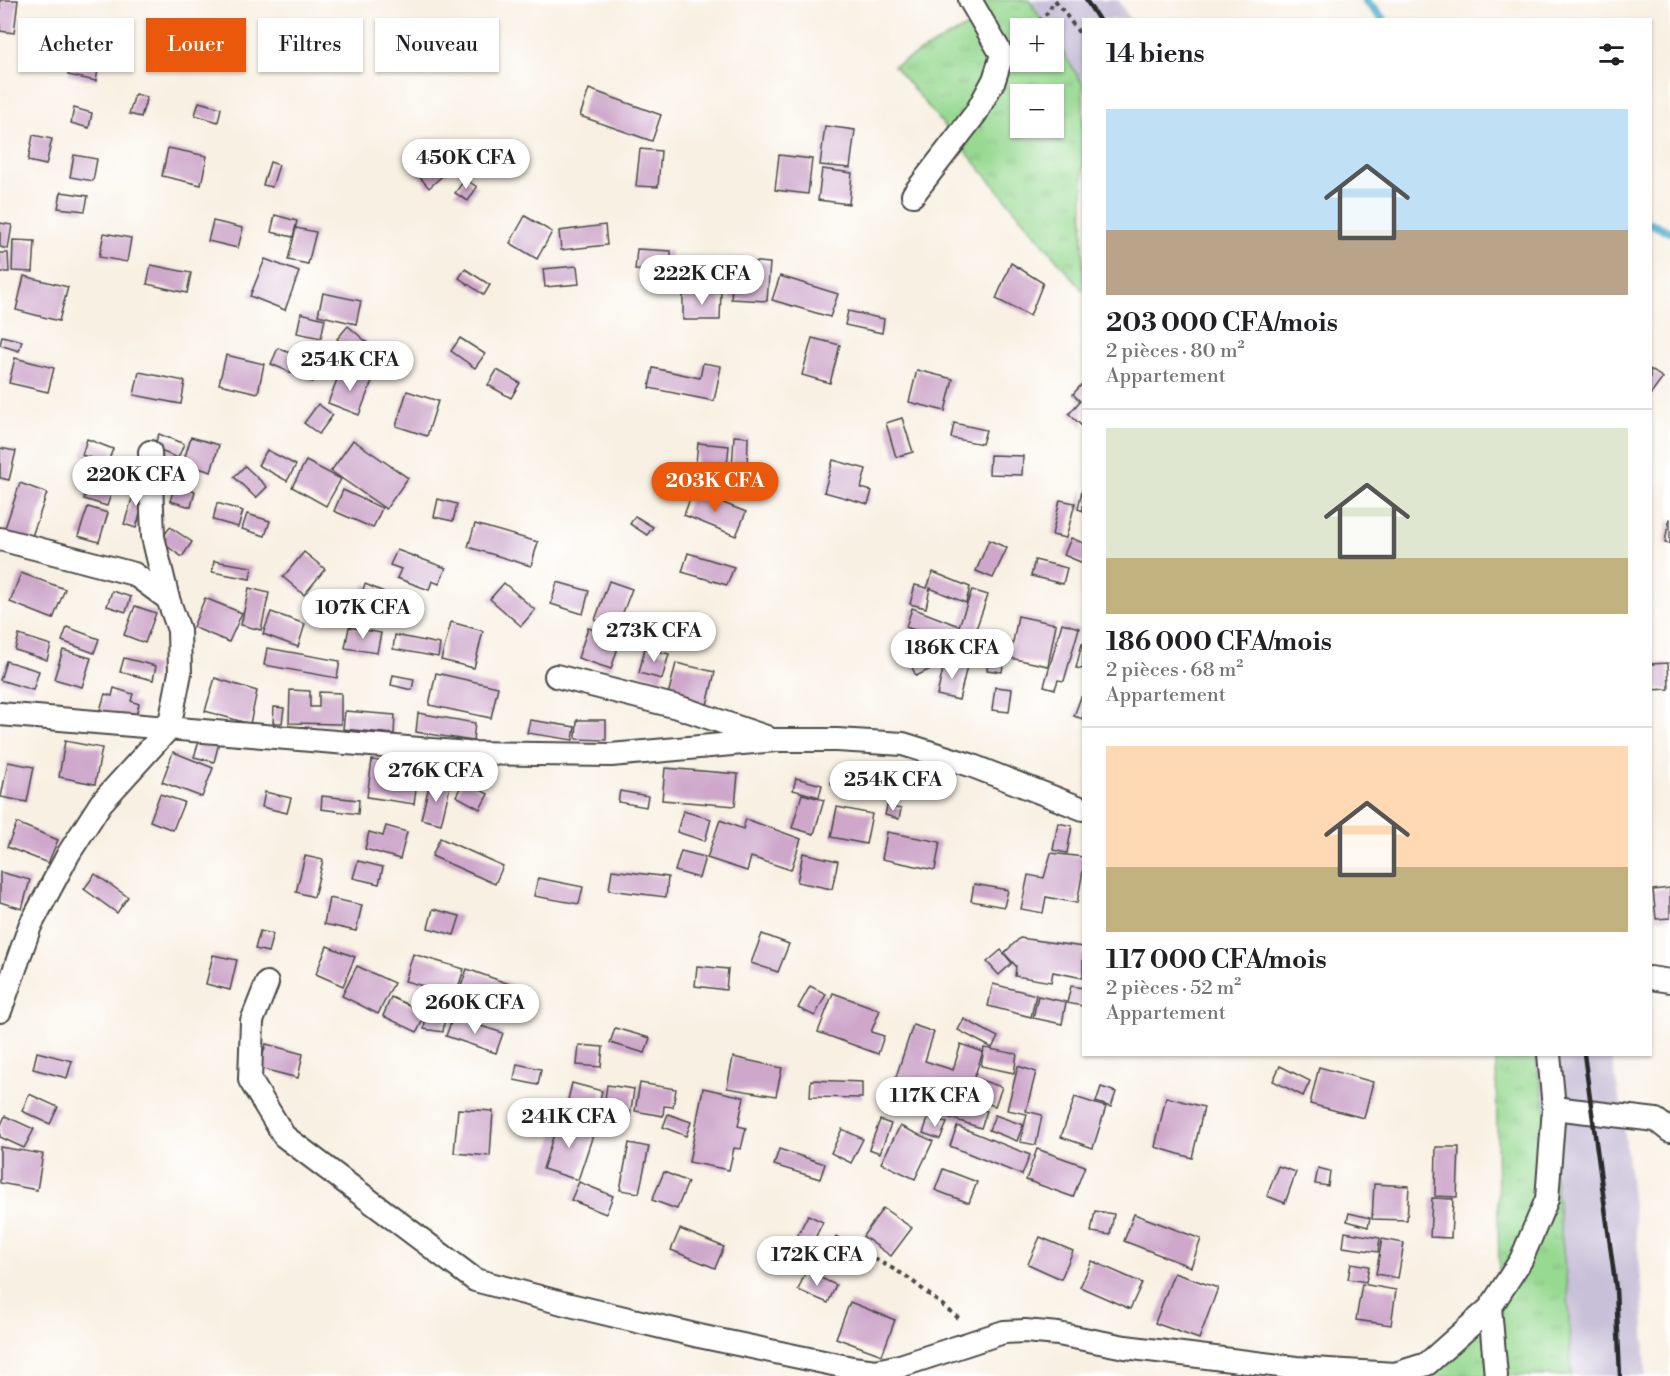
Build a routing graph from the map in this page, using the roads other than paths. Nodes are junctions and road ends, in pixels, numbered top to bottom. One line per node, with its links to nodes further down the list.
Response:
1 (970, 0): 2 (street)
2 (914, 195)
3 (150, 452): 5 (street)
4 (0, 540): 5 (street)
5 (168, 599): 8 (street)
6 (556, 676): 9 (street)
7 (0, 714): 8 (street)
8 (169, 728): 9 (street); 14 (street)
9 (776, 740): 10 (street)
10 (1082, 809)
11 (1652, 978): 12 (street)
12 (1670, 981)
13 (267, 983): 19 (street)
14 (0, 1011)
15 (1549, 1056): 16 (street)
16 (1554, 1108): 17 (street); 18 (street)
17 (1665, 1124)
18 (1490, 1308): 19 (street); 20 (street)
19 (1292, 1372)
20 (1496, 1376)

